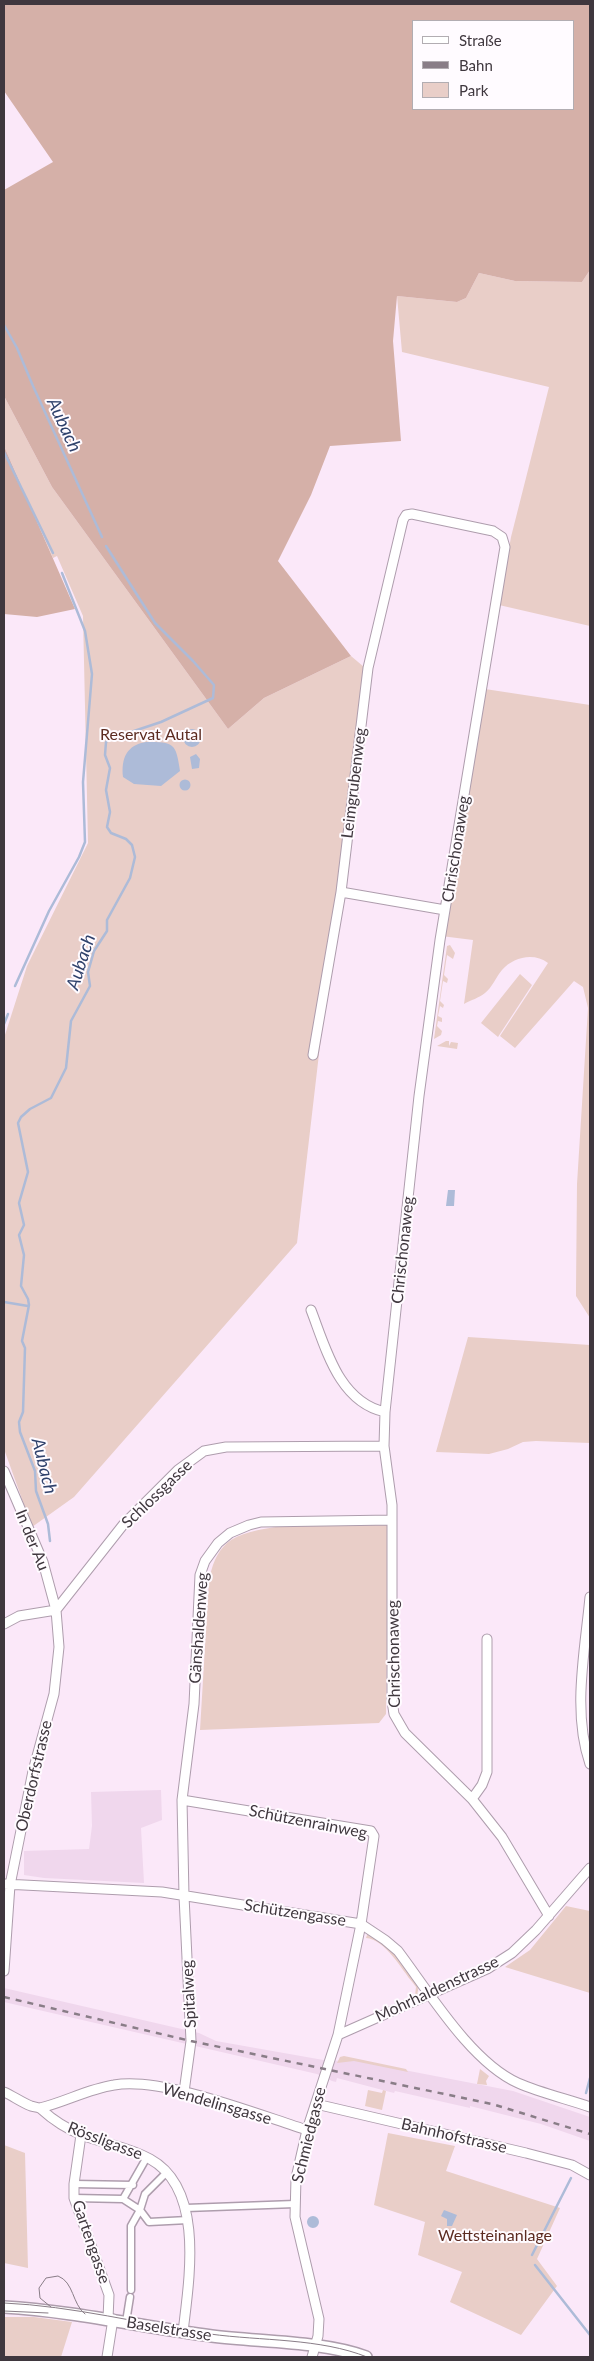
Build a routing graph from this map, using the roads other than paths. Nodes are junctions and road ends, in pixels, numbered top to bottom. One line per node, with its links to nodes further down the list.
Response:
1 (406, 515): 2 (street, Leimgrubenweg); 3 (street, Chrischonaweg)
2 (341, 892): 3 (street); 4 (street, Leimgrubenweg)
3 (446, 910): 6 (street, Chrischonaweg)
4 (313, 1055)
5 (311, 1310): 6 (street)
6 (385, 1412): 7 (street, Chrischonaweg)
7 (384, 1446): 9 (street, Chrischonaweg); 11 (street, Schlossgasse)
8 (4, 1470): 11 (street, In der Au)
9 (392, 1520): 15 (street, Chrischonaweg); 16 (street, Gänshaldenweg)
10 (590, 1597): 14 (street)
11 (56, 1610): 12 (street); 18 (street, Oberdorfstrasse)
12 (4, 1624)
13 (487, 1639): 15 (street)
14 (590, 1764)
15 (472, 1799): 20 (street, Chrischonaweg)
16 (182, 1800): 19 (street, Gänshaldenweg); 21 (street, Schützenrainweg)
17 (590, 1868): 20 (street, Mohrhaldenstrasse)
18 (7, 1885): 19 (street, Schützengasse); 22 (street, Oberdorfstrasse)
19 (184, 1896): 21 (street, Schützengasse); 26 (street, Spitalweg)
20 (549, 1916): 23 (street, Mohrhaldenstrasse)
21 (361, 1924): 23 (street, Schützengasse); 24 (street, Schmiedgasse)
22 (4, 1971)
23 (430, 1994): 24 (street, Mohrhaldenstrasse); 28 (street, Schützengasse)
24 (338, 2035): 27 (street, Schmiedgasse)
25 (4, 2092): 29 (street, Rössligasse)
26 (184, 2092): 29 (street, Wendelinsgasse); 30 (street, Wendelinsgasse)
27 (316, 2104): 30 (street, Schmiedgasse); 34 (street, Bahnhofstrasse)
28 (590, 2107)
29 (40, 2108): 31 (street, Rössligasse)
30 (307, 2130): 39 (street, Schmiedgasse)
31 (82, 2135): 32 (street, Rössligasse); 35 (street, Gartengasse)
32 (147, 2157): 33 (street, Rössligasse); 36 (street)
33 (168, 2172): 40 (street, Rössligasse); 41 (street)
34 (590, 2175)
35 (74, 2184): 36 (street); 37 (street, Gartengasse)
36 (133, 2185): 38 (street)
37 (74, 2198): 38 (street); 44 (street, Gartengasse)
38 (123, 2199): 41 (street)
39 (295, 2204): 40 (street); 48 (street, Schmiedgasse)
40 (186, 2208): 42 (street, Rössligasse)
41 (140, 2210): 42 (street); 45 (street)
42 (188, 2220): 46 (street, Rössligasse)
43 (4, 2307): 44 (main road, Baselstrasse)
44 (110, 2319): 45 (main road, Baselstrasse); 49 (street, Gartengasse)
45 (126, 2322): 46 (main road, Baselstrasse)
46 (183, 2332): 48 (main road, Baselstrasse)
47 (334, 2349): 48 (main road, Baselstrasse); 50 (main road, Baselstrasse); 51 (main road, Baselstrasse)
48 (313, 2352)
49 (107, 2357)
50 (346, 2357)
51 (366, 2357)

